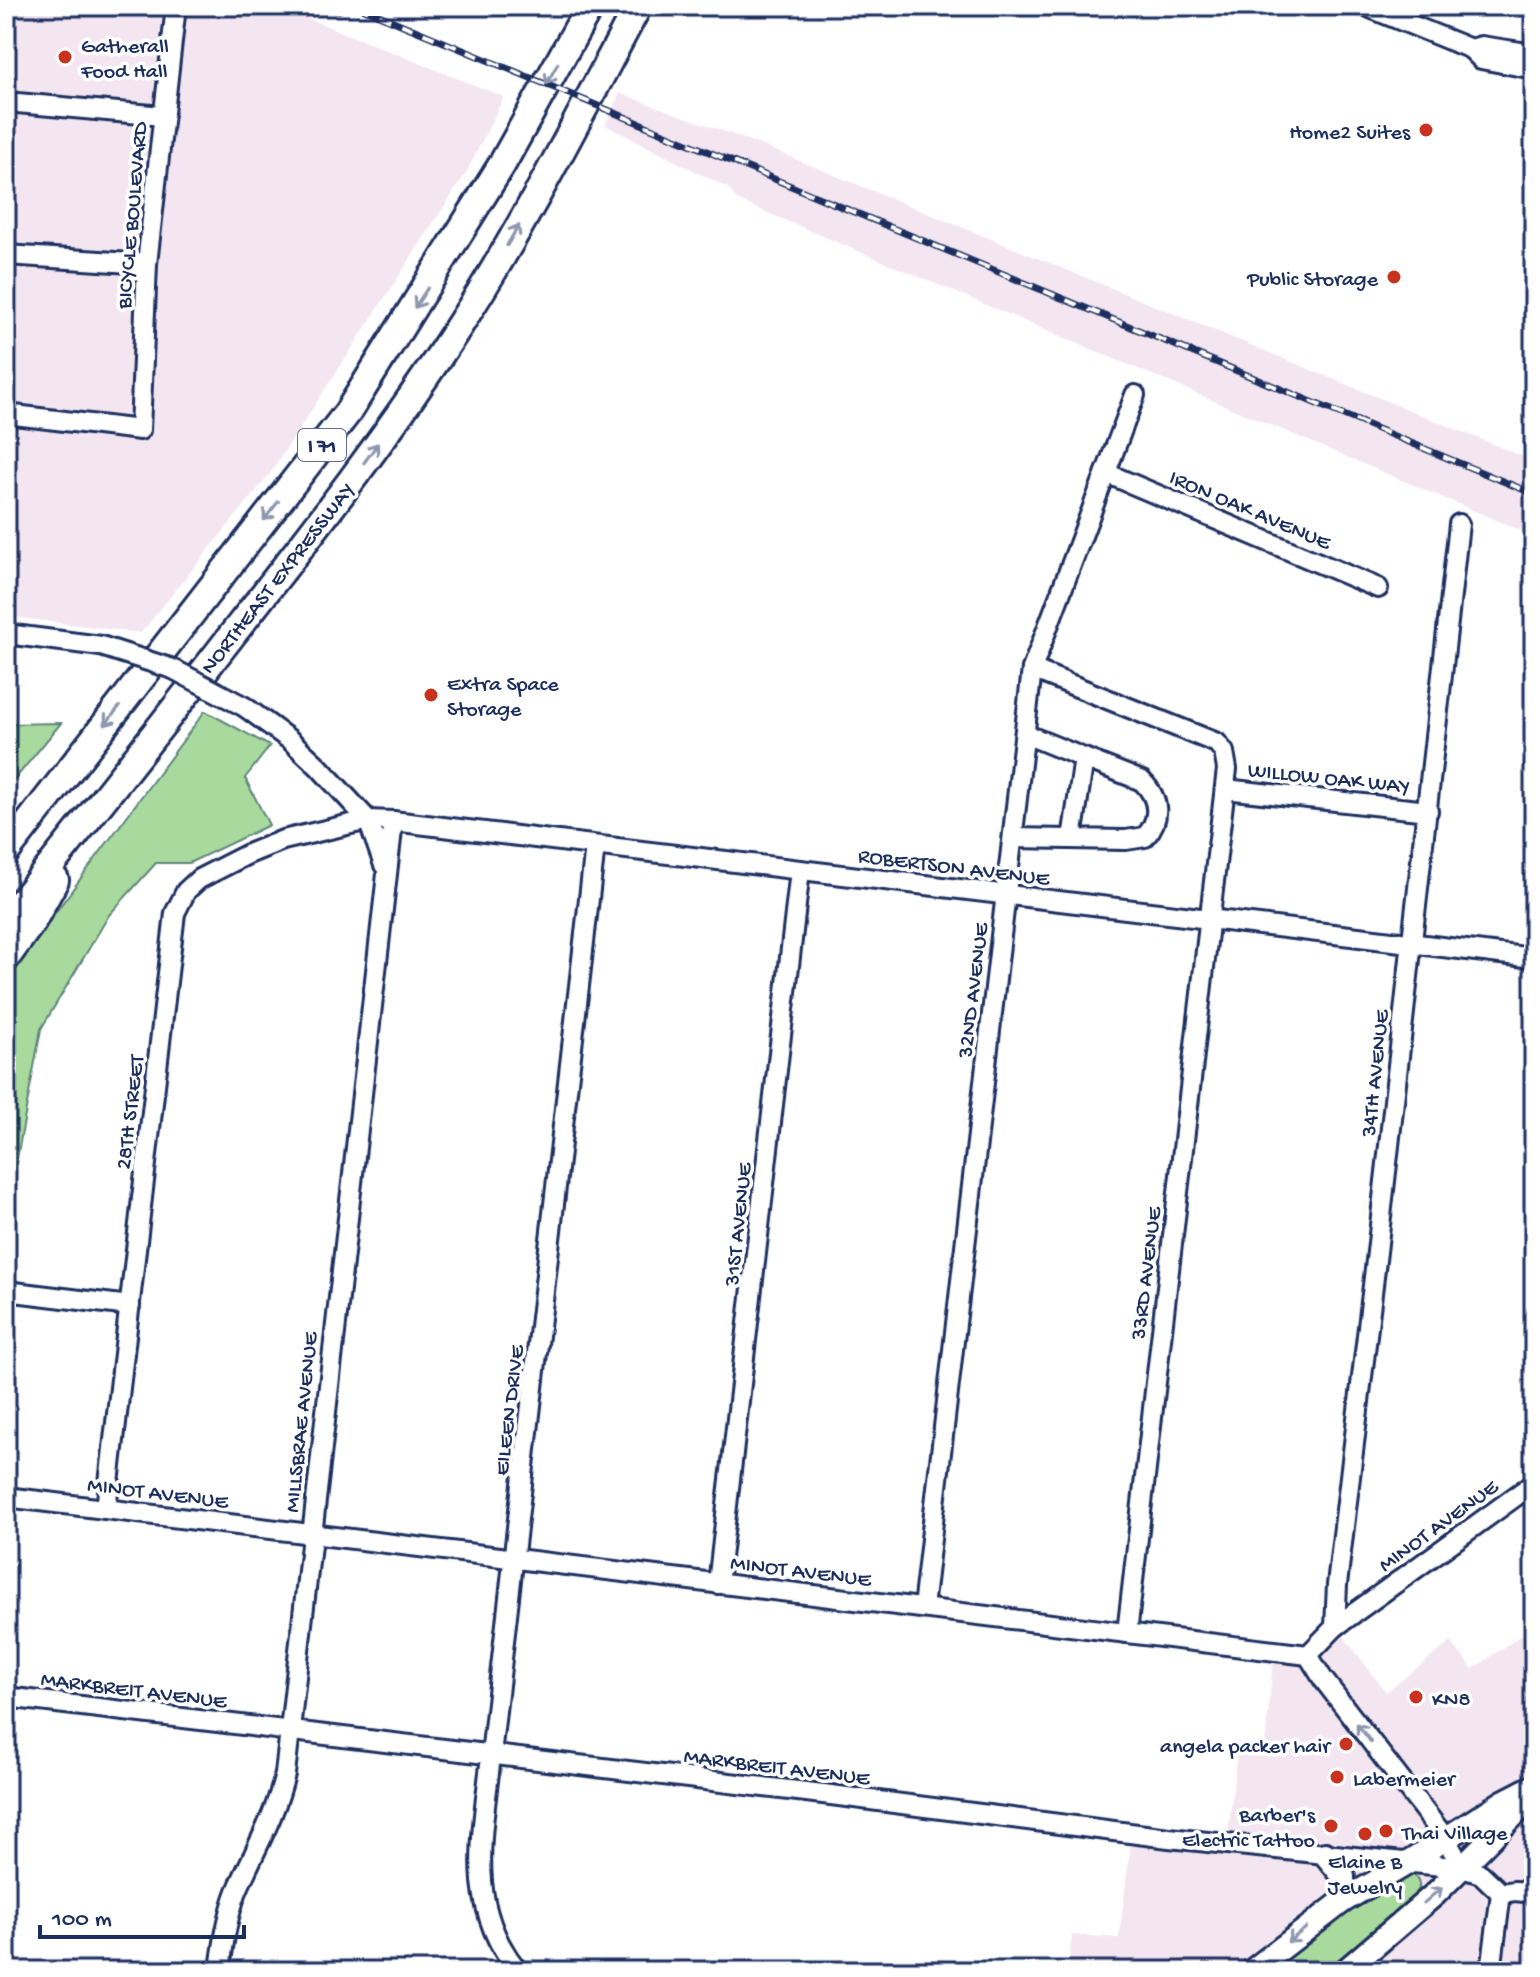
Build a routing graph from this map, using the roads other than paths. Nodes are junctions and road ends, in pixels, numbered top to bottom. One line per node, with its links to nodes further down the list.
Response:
1 (176, 6): 9 (street, BICYCLE BOULEVARD)
2 (590, 6): 30 (highway, NORTHEAST EXPRESSWAY / I 71, one-way to 30)
3 (638, 6): 25 (highway, NORTHEAST EXPRESSWAY / I 71, one-way to 3)
4 (1365, 6): 5 (street)
5 (1471, 49): 6 (street); 7 (street)
6 (1534, 54)
7 (1534, 69)
8 (6, 102): 9 (street)
9 (163, 116): 11 (street, BICYCLE BOULEVARD)
10 (6, 255): 11 (street)
11 (147, 264): 13 (street, BICYCLE BOULEVARD)
12 (1135, 395): 14 (street, 32ND AVENUE)
13 (6, 414)
14 (1106, 473): 16 (street, IRON OAK AVENUE); 18 (street, 32ND AVENUE)
15 (1459, 524): 22 (street, 34TH AVENUE)
16 (1378, 588)
17 (6, 634): 23 (street, bridge)
18 (1032, 669): 19 (street, 32ND AVENUE); 21 (street, 33RD AVENUE)
19 (1025, 734): 20 (street); 27 (street, 32ND AVENUE)
20 (1084, 758): 28 (street); 28 (street)
21 (1225, 789): 22 (street, WILLOW OAK WAY); 34 (street, 33RD AVENUE)
22 (1428, 811): 36 (street, 34TH AVENUE)
23 (368, 820): 24 (street, ROBERTSON AVENUE); 26 (street, ROBERTSON AVENUE); 31 (street, MILLSBRAE AVENUE)
24 (393, 821): 29 (street, ROBERTSON AVENUE); 31 (street, MILLSBRAE AVENUE)
25 (84, 825): 35 (highway, NORTHEAST EXPRESSWAY / I 71); 37 (highway)
26 (340, 826): 40 (street, 28TH STREET)
27 (1013, 838): 28 (street); 33 (street, 32ND AVENUE)
28 (1072, 839)
29 (595, 846): 32 (street, ROBERTSON AVENUE); 45 (street, EILEEN DRIVE)
30 (6, 852)
31 (385, 867): 44 (street, MILLSBRAE AVENUE)
32 (800, 870): 33 (street, ROBERTSON AVENUE); 46 (street, 31ST AVENUE)
33 (1007, 896): 34 (street, ROBERTSON AVENUE); 47 (street, 32ND AVENUE)
34 (1208, 919): 36 (street, ROBERTSON AVENUE); 49 (street, 33RD AVENUE)
35 (6, 921)
36 (1411, 944): 38 (street, ROBERTSON AVENUE); 48 (street, 34TH AVENUE)
37 (6, 958)
38 (1534, 958)
39 (6, 1291): 40 (street)
40 (130, 1306): 43 (street, 28TH STREET)
41 (1534, 1483): 48 (street, MINOT AVENUE)
42 (6, 1497): 43 (street, MINOT AVENUE)
43 (106, 1509): 44 (street, MINOT AVENUE)
44 (311, 1534): 45 (street, MINOT AVENUE); 52 (street, MILLSBRAE AVENUE)
45 (514, 1559): 46 (street, MINOT AVENUE); 53 (street, EILEEN DRIVE)
46 (718, 1584): 47 (street, MINOT AVENUE)
47 (923, 1608): 49 (street, MINOT AVENUE)
48 (1335, 1627): 50 (street, MINOT AVENUE)
49 (1127, 1633): 50 (street, MINOT AVENUE)
50 (1308, 1655): 57 (street, one-way to 50)
51 (6, 1697): 52 (street, MARKBREIT AVENUE)
52 (289, 1731): 53 (street, MARKBREIT AVENUE); 65 (street, MILLSBRAE AVENUE)
53 (491, 1755): 59 (street, MARKBREIT AVENUE); 66 (street, EILEEN DRIVE)
54 (1534, 1786): 56 (main road)
55 (1534, 1795): 58 (main road)
56 (1503, 1802): 57 (main road); 58 (main road)
57 (1446, 1839): 60 (main road); 61 (street)
58 (1481, 1849): 61 (main road)
59 (1325, 1854): 60 (street, MARKBREIT AVENUE); 64 (main road)
60 (1408, 1863): 61 (street, MARKBREIT AVENUE); 64 (main road)
61 (1462, 1868): 62 (street, MARKBREIT AVENUE); 68 (main road, one-way to 61)
62 (1501, 1893): 63 (street); 69 (street)
63 (1534, 1893)
64 (1343, 1901): 67 (main road, one-way to 67)
65 (220, 1971)
66 (518, 1971)
67 (1252, 1971)
68 (1345, 1971)
69 (1491, 1971)

